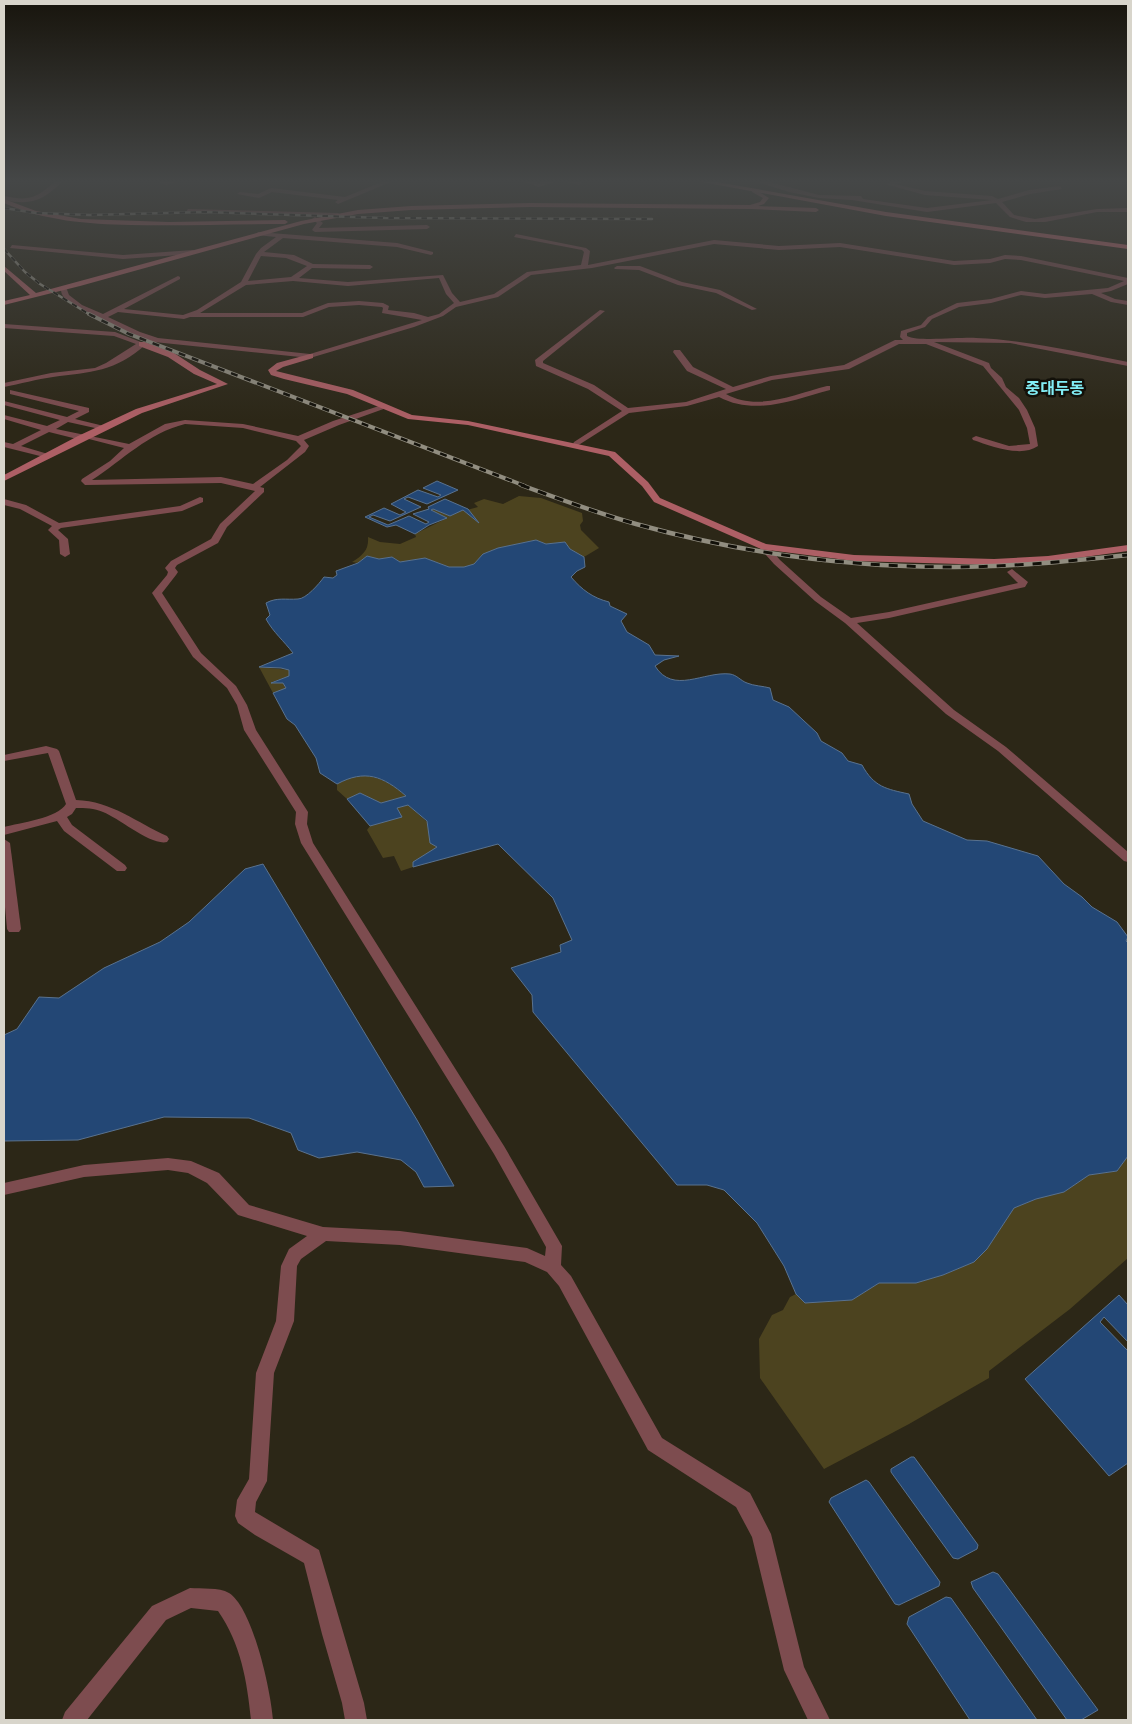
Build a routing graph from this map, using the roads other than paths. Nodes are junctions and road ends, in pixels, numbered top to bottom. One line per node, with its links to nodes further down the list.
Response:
1 (166, 259): 18 (street)
2 (256, 259): 17 (street)
3 (302, 259): 9 (street)
4 (586, 259): 12 (street)
5 (625, 259): 10 (street)
6 (934, 259): 7 (street)
7 (993, 259)
8 (1028, 259): 16 (street)
9 (311, 266): 11 (street); 15 (street)
10 (592, 266): 12 (street); 25 (street)
11 (370, 267)
12 (584, 267): 23 (street)
13 (4, 268): 20 (street)
14 (178, 278): 24 (street)
15 (293, 279): 17 (street); 23 (street)
16 (1128, 281): 19 (street)
17 (244, 283): 27 (street)
18 (64, 288): 20 (street); 28 (street)
19 (1094, 292): 22 (street); 31 (street)
20 (35, 296): 21 (street)
21 (4, 303)
22 (1128, 303)
23 (459, 304): 29 (street)
24 (119, 310): 27 (street); 28 (street)
25 (754, 310)
26 (602, 311): 45 (street)
27 (190, 315): 29 (street)
28 (103, 317): 34 (street)
29 (429, 320): 34 (street)
30 (4, 326): 32 (street)
31 (911, 340): 35 (street); 39 (street); 51 (street)
32 (142, 344): 36 (street); 48 (street)
33 (677, 352): 39 (street)
34 (310, 356): 44 (street)
35 (1128, 364)
36 (17, 384): 37 (street); 40 (street)
37 (4, 385)
38 (827, 388): 41 (street)
39 (731, 389): 41 (street)
40 (13, 392): 42 (street); 47 (street)
41 (720, 394): 45 (street)
42 (4, 397)
43 (4, 403): 47 (street)
44 (385, 407): 52 (street); 54 (street)
45 (627, 411): 54 (street)
46 (4, 417): 49 (street)
47 (69, 419): 48 (street); 49 (street)
48 (101, 428): 50 (street)
49 (49, 429): 50 (street); 55 (street)
50 (83, 437): 56 (street); 57 (street)
51 (976, 438)
52 (299, 439): 56 (street); 59 (street)
53 (4, 444): 55 (street)
54 (577, 444): 63 (street)
55 (13, 446): 57 (street)
56 (130, 447): 59 (street)
57 (45, 456): 58 (street)
58 (4, 478)
59 (254, 488): 79 (street)
60 (200, 500): 62 (street)
61 (4, 502): 62 (street)
62 (58, 526): 65 (street)
63 (764, 546): 64 (street); 67 (street)
64 (1128, 548)
65 (64, 554)
66 (1012, 572): 67 (street)
67 (849, 621): 74 (street)
68 (4, 758): 69 (street)
69 (72, 804): 70 (street); 72 (street)
70 (60, 816): 71 (street); 75 (street)
71 (4, 831)
72 (163, 839)
73 (4, 843): 76 (street)
74 (1128, 858)
75 (121, 868)
76 (14, 929)
77 (4, 1189): 78 (street)
78 (322, 1234): 79 (street); 82 (street)
79 (553, 1267): 83 (street)
80 (73, 1720): 81 (street)
81 (262, 1720)
82 (356, 1720)
83 (819, 1720)

